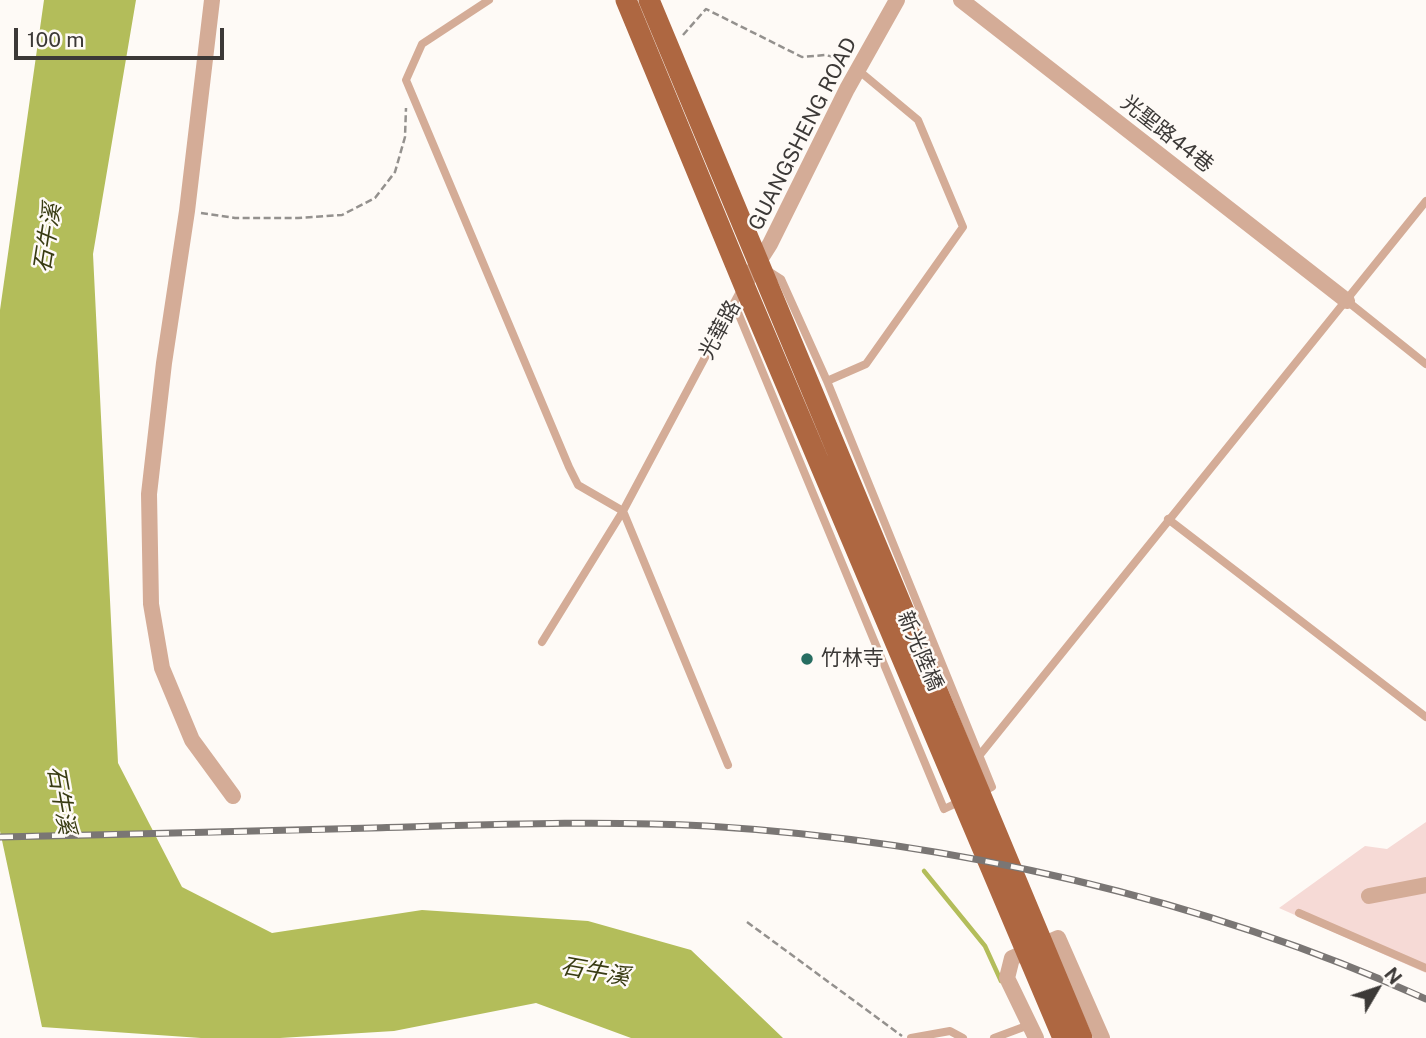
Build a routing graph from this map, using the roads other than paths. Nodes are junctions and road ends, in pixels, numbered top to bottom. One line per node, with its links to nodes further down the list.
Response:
1 (212, 0): 20 (street)
2 (489, 0): 14 (lane)
3 (626, 0): 10 (main road, 光華路)
4 (649, 0): 9 (main road)
5 (897, 0): 7 (street, GUANGSHENG ROAD)
6 (961, 0): 11 (street, 光聖路44巷)
7 (860, 66): 9 (street, GUANGSHENG ROAD); 13 (lane)
8 (1426, 201): 11 (lane)
9 (758, 265): 10 (street, GUANGSHENG ROAD); 13 (lane); 30 (main road, 新光陸橋)
10 (739, 294): 14 (lane, 光華路); 18 (lane); 29 (main road, 新光陸橋)
11 (1347, 301): 12 (lane); 15 (lane)
12 (1426, 365)
13 (827, 381): 18 (lane)
14 (623, 511): 16 (lane, 光華路); 19 (lane)
15 (1168, 519): 17 (lane); 18 (lane)
16 (542, 642)
17 (1426, 717)
18 (979, 756)
19 (727, 765)
20 (233, 796)
21 (1426, 885): 22 (street)
22 (1369, 896)
23 (1299, 913): 24 (lane)
24 (1426, 968)
25 (1032, 1031): 28 (lane); 31 (street)
26 (911, 1038): 27 (lane)
27 (963, 1038)
28 (994, 1038)
29 (1063, 1038)
30 (1083, 1038)
31 (1102, 1038)

